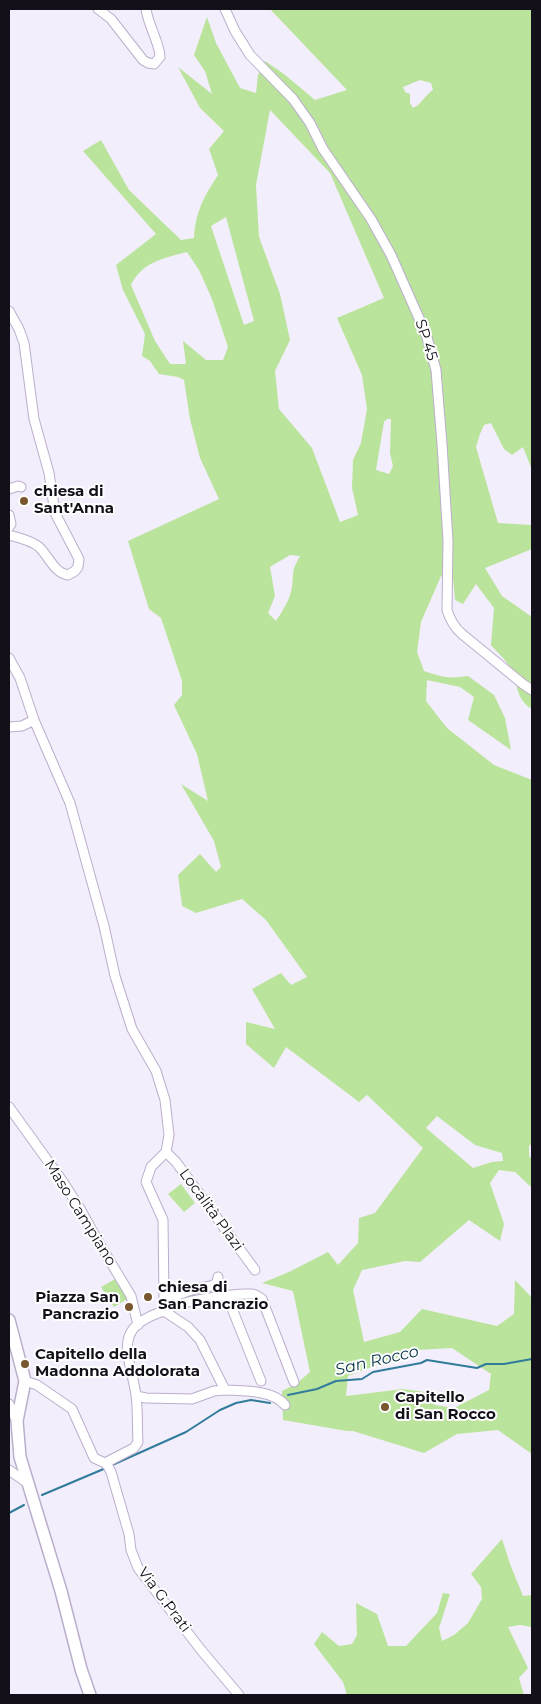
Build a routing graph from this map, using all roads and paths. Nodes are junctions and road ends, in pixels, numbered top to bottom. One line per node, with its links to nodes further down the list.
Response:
1 (98, 9): 2 (street)
2 (146, 9)
3 (225, 9): 11 (street, SP 45)
4 (9, 311): 9 (street)
5 (21, 487): 6 (street)
6 (9, 489)
7 (9, 516): 8 (street)
8 (9, 527)
9 (9, 535)
10 (9, 658): 12 (street)
11 (532, 690)
12 (34, 720): 13 (street); 15 (street)
13 (9, 727)
14 (9, 1107): 22 (street, Maso Campiano)
15 (166, 1152): 16 (street, Località Plazi); 19 (street)
16 (255, 1270)
17 (218, 1277): 19 (street)
18 (227, 1296): 20 (street); 23 (street); 25 (street)
19 (164, 1300): 20 (street)
20 (164, 1312): 22 (street); 26 (street)
21 (9, 1320): 24 (main road)
22 (138, 1325): 27 (street)
23 (260, 1381)
24 (25, 1382): 30 (main road); 31 (street)
25 (294, 1382)
26 (225, 1390): 27 (street); 29 (street)
27 (136, 1396): 31 (street)
28 (9, 1404): 30 (street)
29 (286, 1405)
30 (17, 1422): 33 (main road)
31 (108, 1467): 35 (street, Via G.Prati)
32 (9, 1470): 33 (street)
33 (26, 1482): 34 (main road)
34 (90, 1695)
35 (239, 1695)

